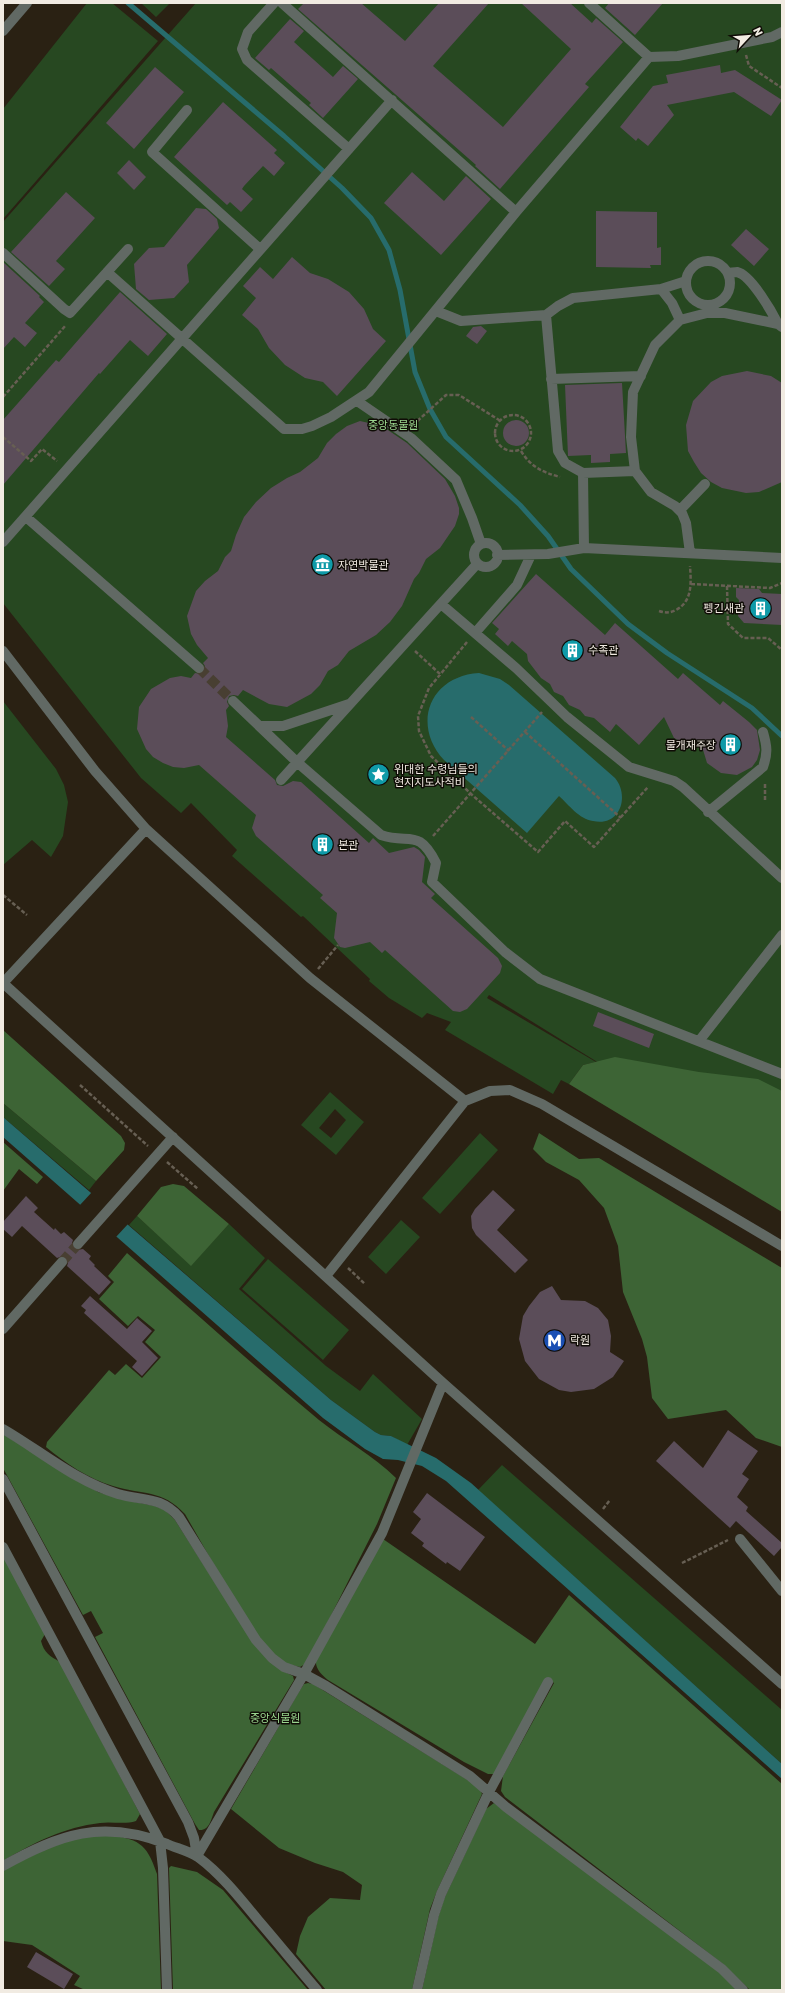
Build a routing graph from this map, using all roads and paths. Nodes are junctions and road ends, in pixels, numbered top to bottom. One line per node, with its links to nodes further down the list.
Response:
1 (27, 3): 5 (street)
2 (274, 3): 12 (street)
3 (282, 3): 10 (street)
4 (589, 3): 8 (street)
5 (3, 31)
6 (782, 32): 7 (street)
7 (743, 43): 8 (street); 9 (path)
8 (649, 57): 13 (street)
9 (782, 88)
10 (392, 100): 12 (street); 13 (street)
11 (187, 110): 15 (street)
12 (349, 149): 15 (street)
13 (516, 212): 22 (street)
14 (128, 249): 17 (street)
15 (260, 250): 27 (street)
16 (3, 253): 23 (street)
17 (107, 272): 23 (street); 27 (street)
18 (728, 274): 19 (street); 21 (street); 26 (street)
19 (686, 281): 20 (street); 21 (street)
20 (662, 289): 24 (street); 25 (street)
21 (706, 309): 25 (street); 26 (street)
22 (436, 311): 24 (street); 31 (street)
23 (70, 313): 30 (path)
24 (546, 315): 29 (street)
25 (680, 320): 28 (street)
26 (780, 326)
27 (183, 339): 31 (street); 36 (street)
28 (641, 376): 29 (street); 37 (street)
29 (551, 379): 38 (street)
30 (3, 397)
31 (357, 401): 43 (street)
32 (423, 416): 33 (path)
33 (500, 420): 35 (path); 35 (path)
34 (3, 437): 36 (path)
35 (521, 451): 38 (path)
36 (66, 470): 41 (street)
37 (636, 471): 38 (street); 40 (street)
38 (582, 478): 44 (street)
39 (705, 484): 40 (street)
40 (680, 510): 45 (street)
41 (26, 517): 42 (street); 59 (street)
42 (5, 536)
43 (481, 544): 46 (street); 49 (street)
44 (584, 548): 45 (street); 47 (street)
45 (690, 553): 48 (street); 50 (path)
46 (498, 555): 47 (street); 49 (street)
47 (532, 555): 55 (street)
48 (782, 558)
49 (477, 564): 53 (street)
50 (691, 584): 52 (path); 54 (path)
51 (782, 584): 52 (path)
52 (728, 586): 57 (path)
53 (441, 604): 55 (street); 56 (street)
54 (659, 610)
55 (475, 633): 60 (path); 70 (street)
56 (406, 642): 60 (path); 62 (street)
57 (782, 650)
58 (3, 651): 75 (street)
59 (199, 668)
60 (440, 674): 72 (path)
61 (233, 701): 65 (street)
62 (350, 703): 65 (street); 69 (street)
63 (541, 713): 66 (path)
64 (471, 717): 68 (path)
65 (261, 726): 69 (street)
66 (525, 732): 68 (path); 74 (path)
67 (763, 732): 73 (street)
68 (509, 751): 72 (path)
69 (298, 763): 71 (street); 76 (street)
70 (658, 776): 73 (street); 74 (path)
71 (282, 780)
72 (471, 794): 74 (path); 76 (path)
73 (708, 812): 77 (street)
74 (621, 818)
75 (146, 829): 82 (street); 87 (street)
76 (425, 845): 83 (street)
77 (782, 878)
78 (3, 895): 79 (path)
79 (27, 915)
80 (782, 935): 83 (street)
81 (338, 945): 82 (path)
82 (310, 978): 86 (street)
83 (699, 1041): 84 (street)
84 (782, 1074)
85 (80, 1085): 88 (path)
86 (465, 1101): 91 (street); 92 (street)
87 (173, 1137): 88 (street); 94 (street)
88 (158, 1154): 89 (path); 90 (street)
89 (198, 1190)
90 (78, 1244)
91 (782, 1246)
92 (339, 1260): 94 (street); 95 (path)
93 (62, 1262): 96 (street)
94 (326, 1276): 97 (street)
95 (365, 1284)
96 (3, 1329)
97 (443, 1383): 104 (street); 106 (street)
98 (3, 1428): 104 (street)
99 (3, 1479): 109 (street)
100 (740, 1540): 102 (path); 103 (street)
101 (3, 1547): 108 (street)
102 (682, 1563)
103 (782, 1591)
104 (304, 1674): 107 (street); 109 (street)
105 (548, 1682): 107 (street)
106 (782, 1684)
107 (490, 1792): 113 (street); 114 (street)
108 (160, 1841): 109 (street); 110 (street); 111 (street)
109 (196, 1856): 112 (street)
110 (3, 1866)
111 (167, 1990)
112 (317, 1990)
113 (417, 1990)
114 (743, 1990)

